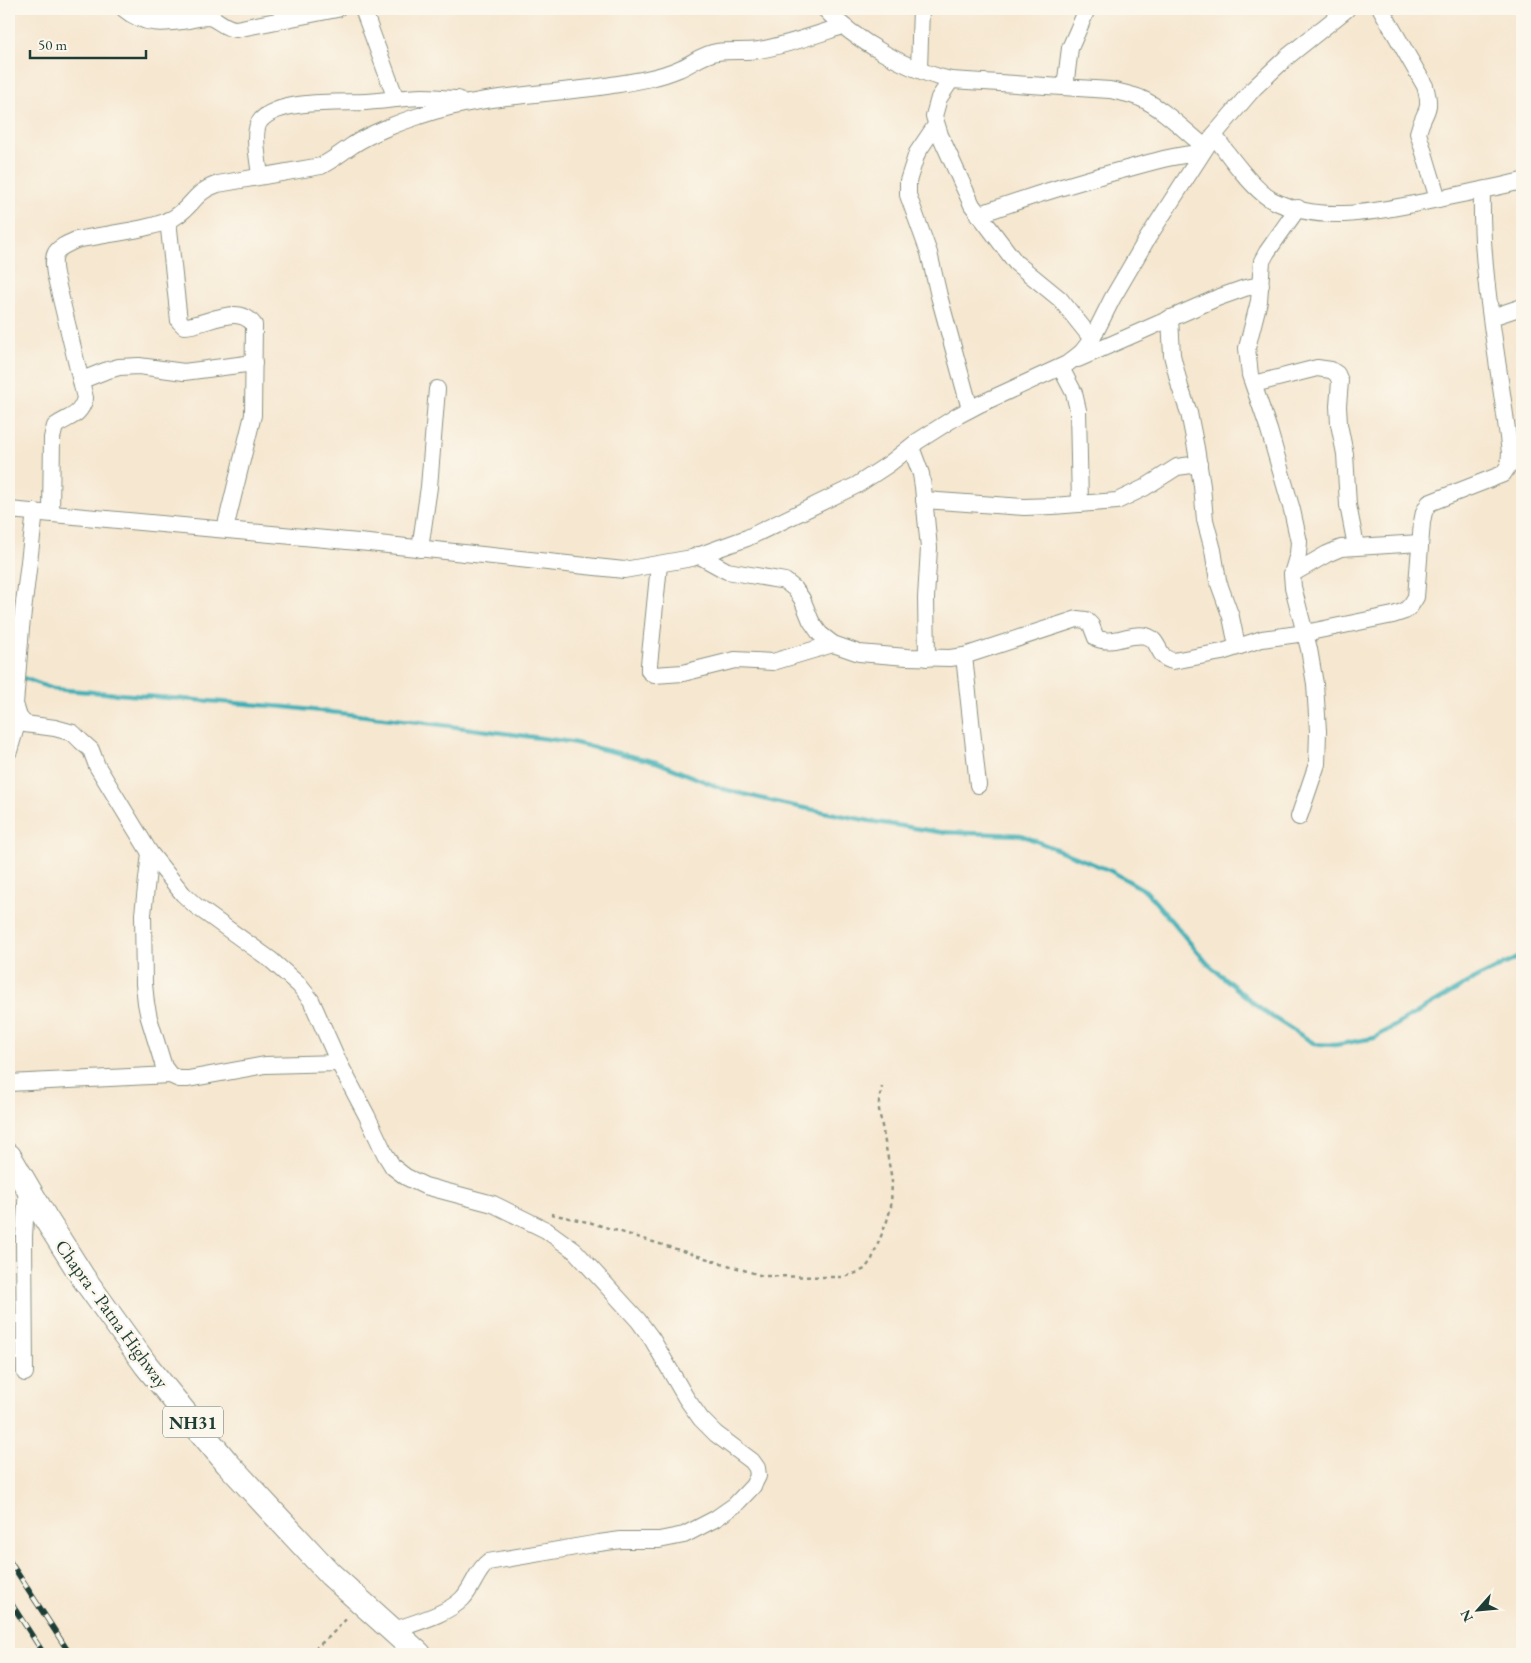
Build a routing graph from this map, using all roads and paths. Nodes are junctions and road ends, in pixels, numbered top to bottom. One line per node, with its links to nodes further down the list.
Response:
1 (124, 9): 2 (street)
2 (337, 9)
3 (363, 9): 13 (street)
4 (825, 9): 9 (street)
5 (921, 9): 10 (street)
6 (1086, 9): 12 (street)
7 (1347, 9): 16 (street)
8 (1381, 9): 20 (street)
9 (843, 26): 10 (street); 14 (street)
10 (919, 69): 11 (street)
11 (951, 80): 12 (street); 15 (street)
12 (1065, 87): 16 (street)
13 (396, 99): 14 (street); 17 (street)
14 (478, 100): 17 (street)
15 (936, 125): 22 (street); 34 (street)
16 (1207, 145): 21 (street); 22 (street); 28 (street)
17 (260, 176): 23 (street)
18 (1522, 181): 19 (street)
19 (1482, 191): 20 (street); 26 (street)
20 (1438, 199): 21 (street)
21 (1298, 208): 24 (street)
22 (978, 215): 28 (street)
23 (168, 220): 29 (street); 31 (street)
24 (1261, 285): 27 (street); 32 (street)
25 (1522, 307): 26 (street)
26 (1492, 317): 42 (street)
27 (1170, 318): 30 (street); 36 (street)
28 (1092, 338): 30 (street)
29 (254, 363): 31 (street); 41 (street)
30 (1064, 366): 34 (street); 38 (street)
31 (82, 380): 40 (street)
32 (1254, 384): 43 (street); 47 (street)
33 (437, 389): 44 (street)
34 (970, 409): 35 (street)
35 (911, 447): 37 (street); 45 (street)
36 (1199, 464): 38 (street); 50 (street)
37 (924, 500): 38 (street); 52 (street)
38 (1080, 504)
39 (9, 510): 40 (street)
40 (43, 512): 41 (street); 53 (street)
41 (225, 529): 44 (street)
42 (1420, 543): 43 (street); 48 (street)
43 (1356, 546): 47 (street)
44 (420, 549): 46 (street)
45 (698, 555): 46 (street); 49 (street)
46 (659, 565): 49 (street)
47 (1292, 574): 48 (street)
48 (1305, 633): 50 (street); 56 (street)
49 (834, 644): 52 (street)
50 (1237, 646): 51 (street)
51 (964, 656): 52 (street); 55 (street)
52 (927, 658)
53 (17, 711): 54 (street); 57 (street)
54 (9, 751)
55 (978, 785)
56 (1299, 817)
57 (150, 853): 58 (street); 59 (street)
58 (339, 1063): 59 (street); 68 (street)
59 (170, 1075): 60 (street)
60 (9, 1083)
61 (882, 1087): 64 (path)
62 (9, 1156): 63 (highway, Chapra - Patna Highway / NH31)
63 (27, 1187): 65 (street); 67 (highway, Chapra - Patna Highway / NH31)
64 (550, 1214)
65 (17, 1266): 66 (street)
66 (25, 1373)
67 (360, 1602): 68 (highway, Chapra - Patna Highway / NH31); 69 (path)
68 (392, 1631): 70 (highway, Chapra - Patna Highway / NH31)
69 (308, 1654)
70 (419, 1654)

